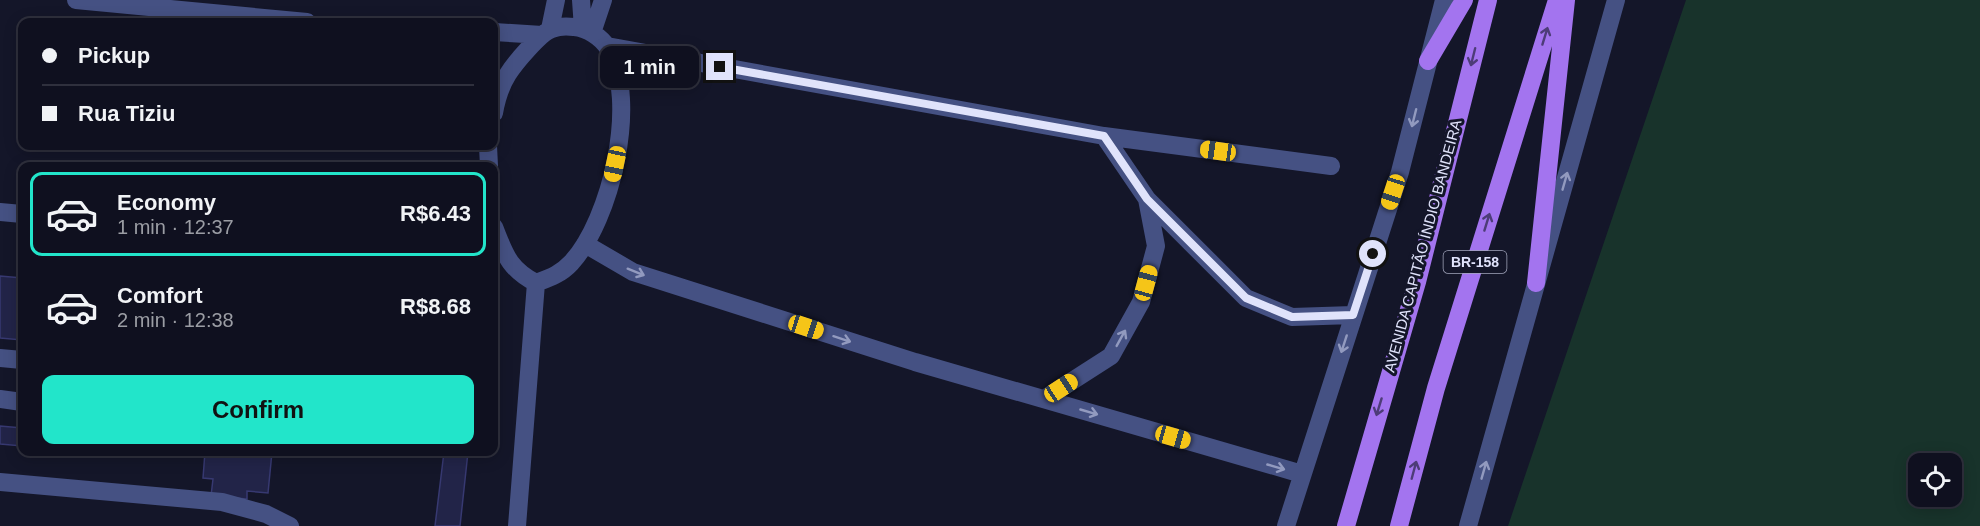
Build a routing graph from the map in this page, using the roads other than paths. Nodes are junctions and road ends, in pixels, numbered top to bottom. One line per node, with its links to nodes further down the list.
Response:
1 (76, 0): 11 (street)
2 (556, 0): 15 (street)
3 (581, 0): 13 (street)
4 (603, 0): 13 (street)
5 (1444, 0): 17 (street)
6 (1464, 0): 17 (main road)
7 (1488, 0): 39 (main road, AVENIDA CAPITÃO ÍNDIO BANDEIRA, one-way to 39)
8 (1557, 0): 40 (main road, BR-158, one-way to 8)
9 (1566, 0): 27 (main road)
10 (1616, 0): 27 (street, one-way to 10)
11 (114, 2): 12 (street)
12 (268, 18)
13 (588, 30): 15 (street); 16 (street)
14 (498, 32): 15 (street)
15 (546, 32): 18 (street)
16 (607, 46): 19 (street); 24 (street)
17 (1428, 61): 28 (street, one-way to 28)
18 (498, 101)
19 (1104, 136): 20 (street); 21 (street)
20 (1331, 166)
21 (1147, 199): 28 (street); 32 (street, one-way to 21)
22 (0, 212): 23 (street)
23 (18, 214)
24 (585, 244): 26 (street); 32 (street, one-way to 32)
25 (498, 247): 26 (street)
26 (536, 283): 37 (street)
27 (1536, 283): 41 (street, one-way to 27)
28 (1353, 315): 34 (street, one-way to 34)
29 (0, 358): 30 (street)
30 (18, 360)
31 (0, 399): 33 (street)
32 (1044, 399): 34 (street, one-way to 34)
33 (18, 401)
34 (1302, 474): 38 (street)
35 (0, 482): 36 (street)
36 (290, 526)
37 (517, 526)
38 (1286, 526)
39 (1346, 526)
40 (1399, 526)
41 (1468, 526)

